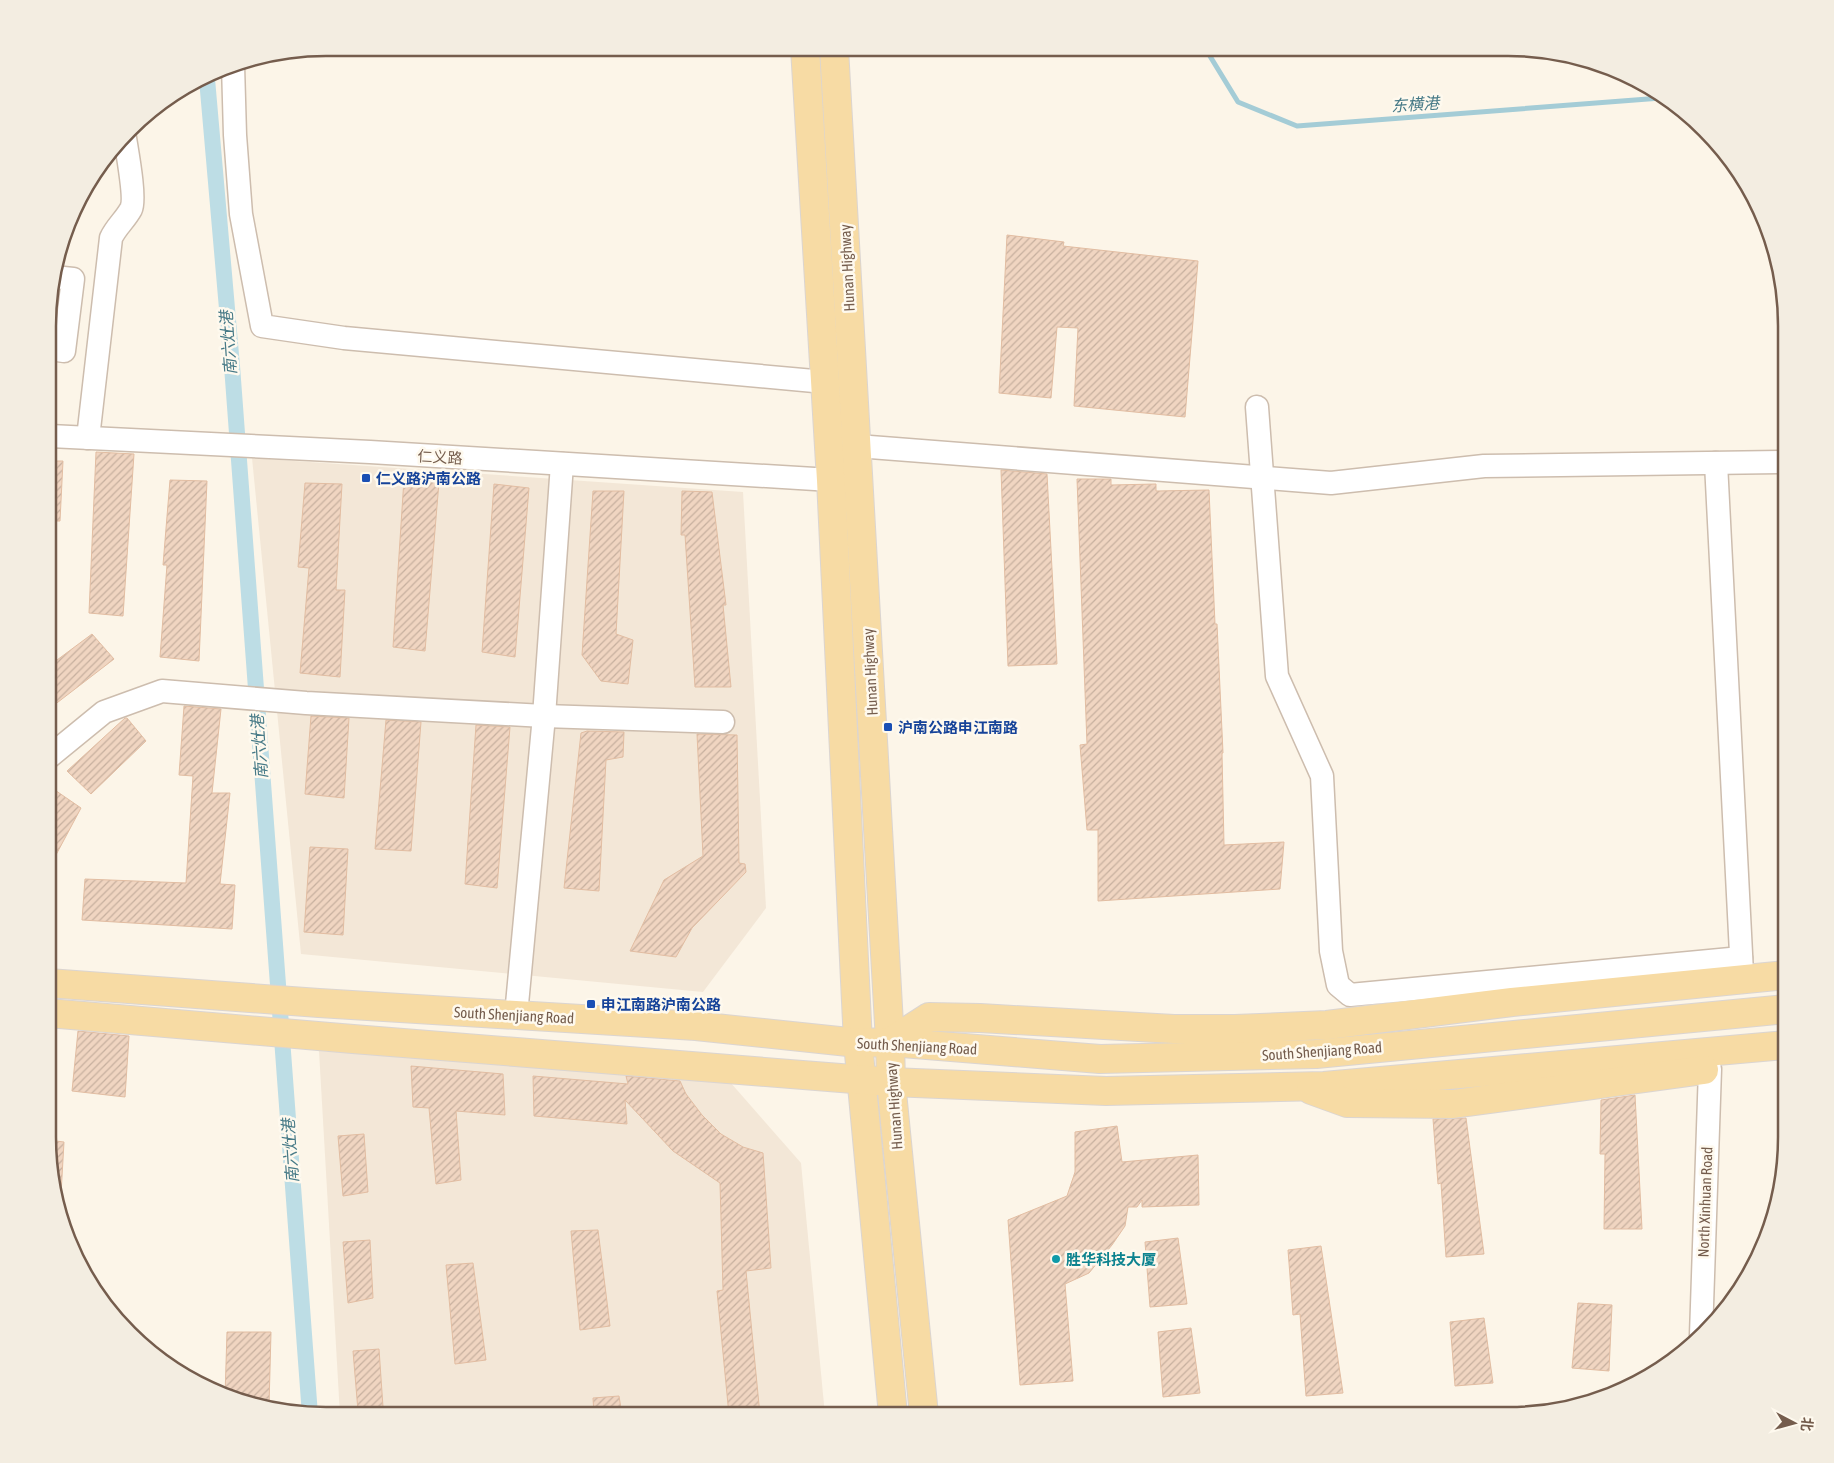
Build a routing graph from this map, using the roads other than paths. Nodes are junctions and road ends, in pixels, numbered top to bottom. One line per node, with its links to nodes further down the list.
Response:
1 (805, 56): 7 (main road, Hunan Highway)
2 (834, 56): 11 (main road, Hunan Highway)
3 (233, 73): 7 (street)
4 (126, 145): 10 (street)
5 (61, 278): 6 (street)
6 (56, 350)
7 (825, 382): 16 (main road, Hunan Highway)
8 (1257, 407): 15 (street)
9 (56, 436): 10 (street, 仁义路)
10 (88, 438): 14 (street, 仁义路)
11 (857, 446): 15 (street); 27 (main road, Hunan Highway)
12 (1778, 462): 13 (street)
13 (1716, 463): 15 (street); 20 (street)
14 (562, 464): 16 (street, 仁义路); 17 (street)
15 (1262, 478): 20 (street)
16 (831, 480): 28 (main road, Hunan Highway)
17 (544, 716): 18 (street); 19 (street); 25 (street)
18 (722, 722)
19 (56, 751)
20 (1742, 969): 21 (main road); 26 (main road)
21 (1778, 974)
22 (56, 984): 25 (main road, South Shenjiang Road)
23 (1778, 1009): 30 (main road, South Shenjiang Road)
24 (56, 1014): 33 (main road)
25 (516, 1015): 28 (main road, South Shenjiang Road)
26 (1174, 1029): 27 (main road); 30 (main road)
27 (890, 1042): 28 (main road, South Shenjiang Road); 30 (main road, South Shenjiang Road); 34 (main road, Hunan Highway)
28 (858, 1043): 33 (main road, Hunan Highway)
29 (1778, 1046): 35 (main road)
30 (1316, 1054)
31 (1778, 1063): 32 (main road)
32 (1710, 1069): 35 (main road); 36 (street, North Xinhuan Road)
33 (862, 1080): 34 (main road); 37 (main road, Hunan Highway)
34 (891, 1082): 35 (main road); 38 (main road, Hunan Highway)
35 (1300, 1086)
36 (1701, 1325)
37 (892, 1407)
38 (923, 1407)

